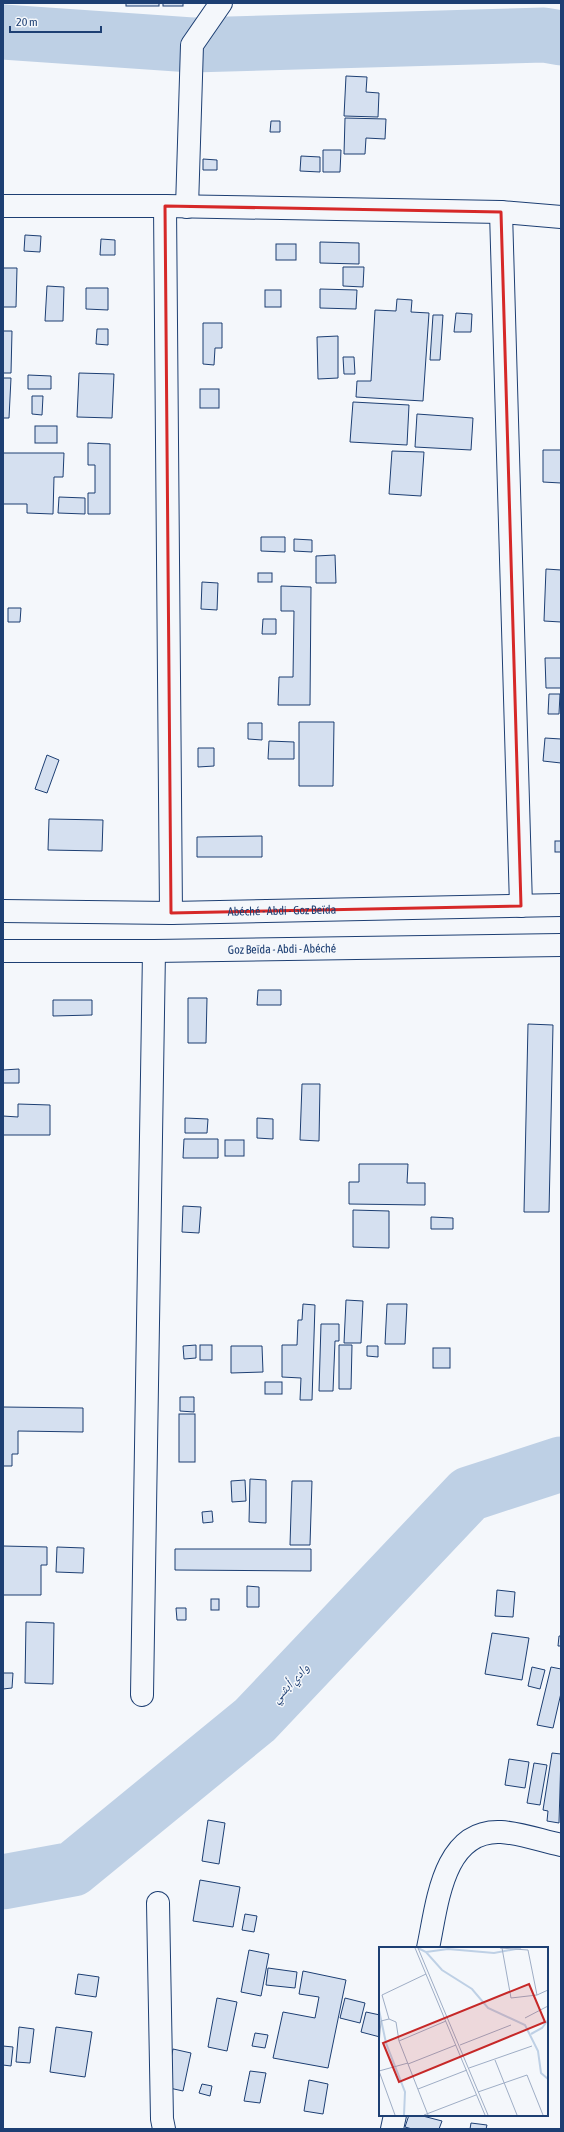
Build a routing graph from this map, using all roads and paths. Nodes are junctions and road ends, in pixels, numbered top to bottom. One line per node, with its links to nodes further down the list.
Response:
1 (221, 3): 4 (street)
2 (3, 206): 3 (street)
3 (164, 206): 4 (street); 10 (street)
4 (187, 207): 5 (street)
5 (501, 212): 6 (street); 8 (street)
6 (561, 217)
7 (561, 905): 8 (street, Abéché - Abdi - Goz Beïda)
8 (521, 906): 10 (street, Abéché - Abdi - Goz Beïda)
9 (3, 911): 10 (street, Abéché - Abdi - Goz Beïda)
10 (171, 912)
11 (561, 945): 13 (street, Goz Beïda - Abdi - Abéché)
12 (3, 951): 13 (street, Goz Beïda - Abdi - Abéché)
13 (154, 951): 14 (street)
14 (142, 1695)
15 (561, 1845): 17 (street)
16 (158, 1903): 19 (street)
17 (428, 1947)
18 (395, 2116): 20 (street)
19 (164, 2129)
20 (392, 2129)

